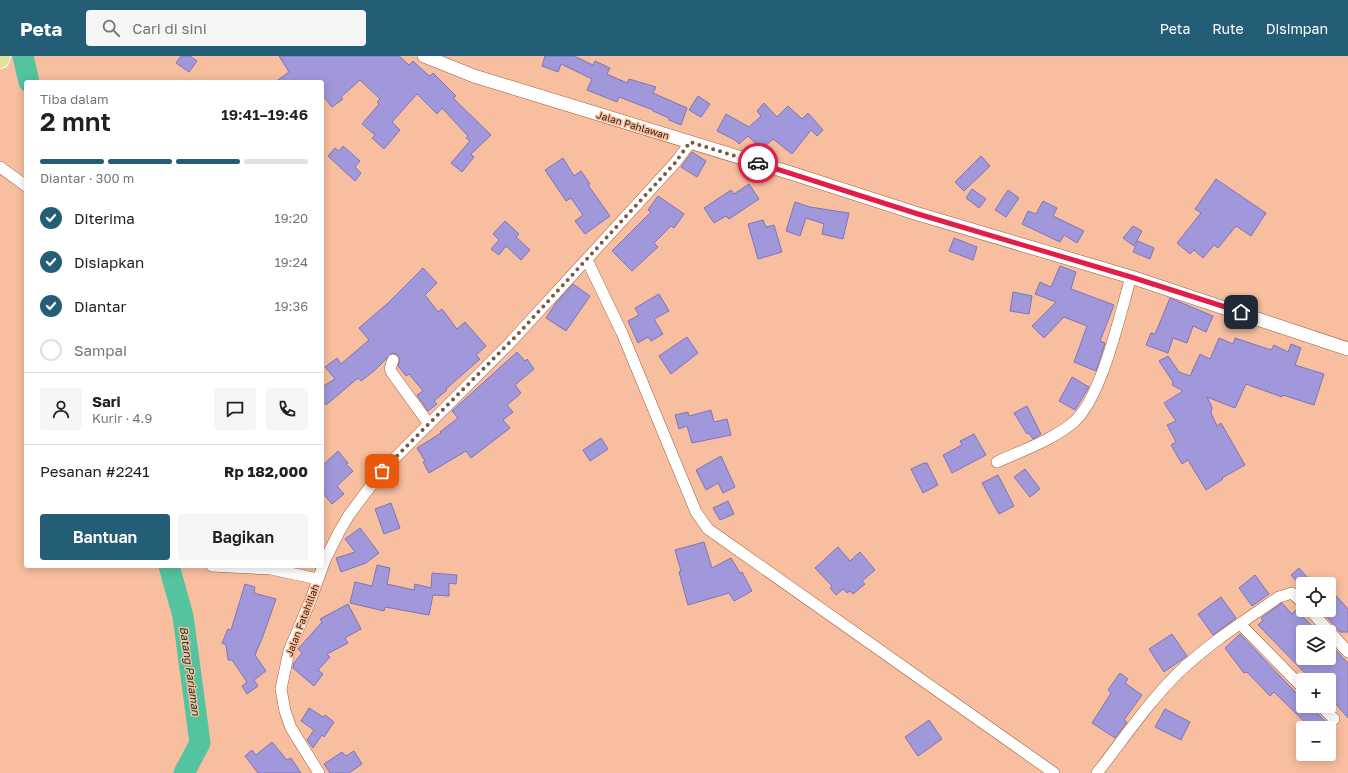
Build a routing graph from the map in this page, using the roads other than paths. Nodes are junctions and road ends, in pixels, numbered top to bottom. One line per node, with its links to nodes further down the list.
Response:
1 (424, 56): 2 (street, Jalan Pahlawan)
2 (690, 142): 5 (street, Jalan Fatahillah); 6 (street, Jalan Pahlawan)
3 (0, 167): 4 (street)
4 (24, 185)
5 (587, 260): 9 (street, Jalan Fatahillah); 23 (street)
6 (1131, 277): 7 (street, Jalan Pahlawan); 10 (street)
7 (1348, 349)
8 (393, 360): 9 (street)
9 (429, 424): 11 (street, Jalan Fatahillah)
10 (997, 462)
11 (324, 564)
12 (251, 568): 14 (street)
13 (322, 568): 14 (street, Jalan Fatahillah)
14 (318, 579): 22 (street, Jalan Fatahillah)
15 (1296, 597): 17 (street)
16 (1316, 617): 18 (street)
17 (1240, 624): 19 (street); 24 (street)
18 (1348, 652)
19 (1296, 681)
20 (1328, 713): 21 (street)
21 (1334, 719)
22 (319, 773)
23 (1054, 773)
24 (1097, 773)

